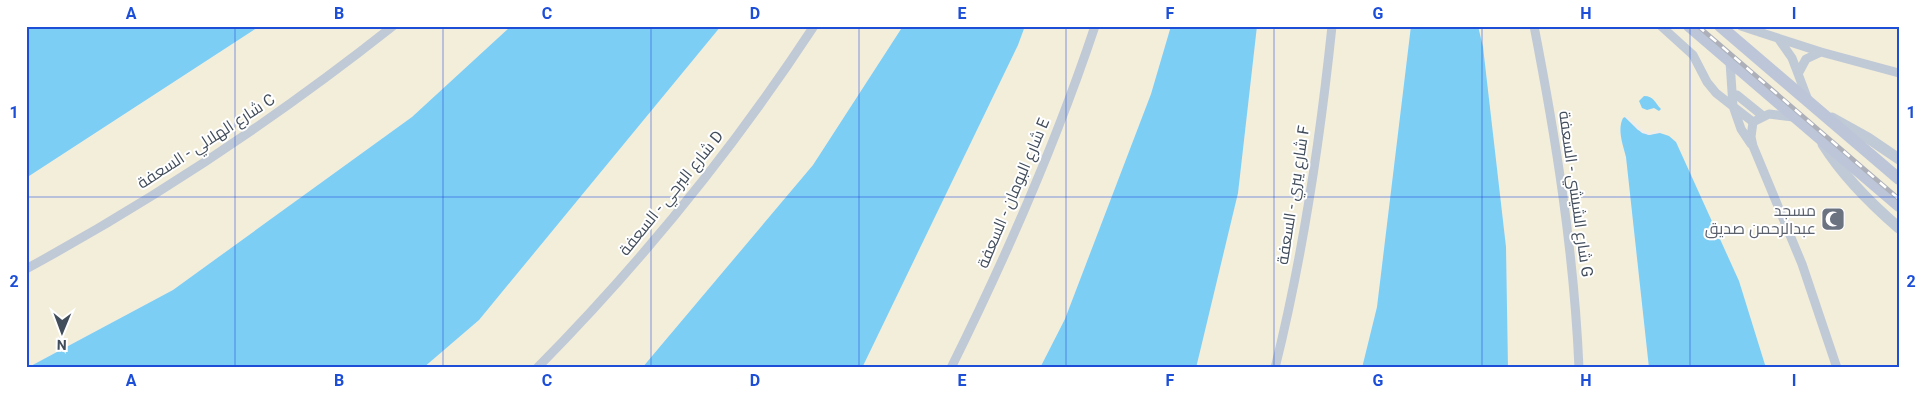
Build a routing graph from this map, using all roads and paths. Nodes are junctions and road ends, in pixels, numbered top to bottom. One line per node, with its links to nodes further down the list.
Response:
1 (393, 26): 29 (street, شارع الهلالي - السعفة C)
2 (814, 26): 30 (street, شارع البرحي - السعفة D)
3 (1095, 26): 31 (street, شارع البومان - السعفة E)
4 (1332, 26): 32 (street, شارع يبري - السعفة F)
5 (1534, 26): 33 (street, شارع الشيشي - السعفة G)
6 (1661, 26): 19 (street)
7 (1689, 26): 14 (main road)
8 (1720, 26): 18 (main road)
9 (1741, 26): 11 (street)
10 (1750, 26): 11 (street)
11 (1759, 32): 12 (street)
12 (1778, 38): 13 (street); 15 (street)
13 (1821, 52): 15 (street); 16 (street)
14 (1734, 65): 17 (street); 19 (street); 21 (main road)
15 (1799, 72): 18 (street)
16 (1899, 73)
17 (1737, 95): 19 (street); 20 (street)
18 (1813, 107): 25 (street); 26 (main road)
19 (1734, 109): 22 (street); 24 (street)
20 (1763, 116): 21 (street); 22 (street)
21 (1794, 117): 23 (main road)
22 (1753, 122): 24 (street)
23 (1819, 138): 27 (main road); 28 (street)
24 (1753, 146): 34 (street)
25 (1899, 159)
26 (1899, 179)
27 (1899, 206)
28 (1899, 228)
29 (26, 269)
30 (537, 368)
31 (950, 368)
32 (1276, 368)
33 (1579, 368)
34 (1837, 368)

